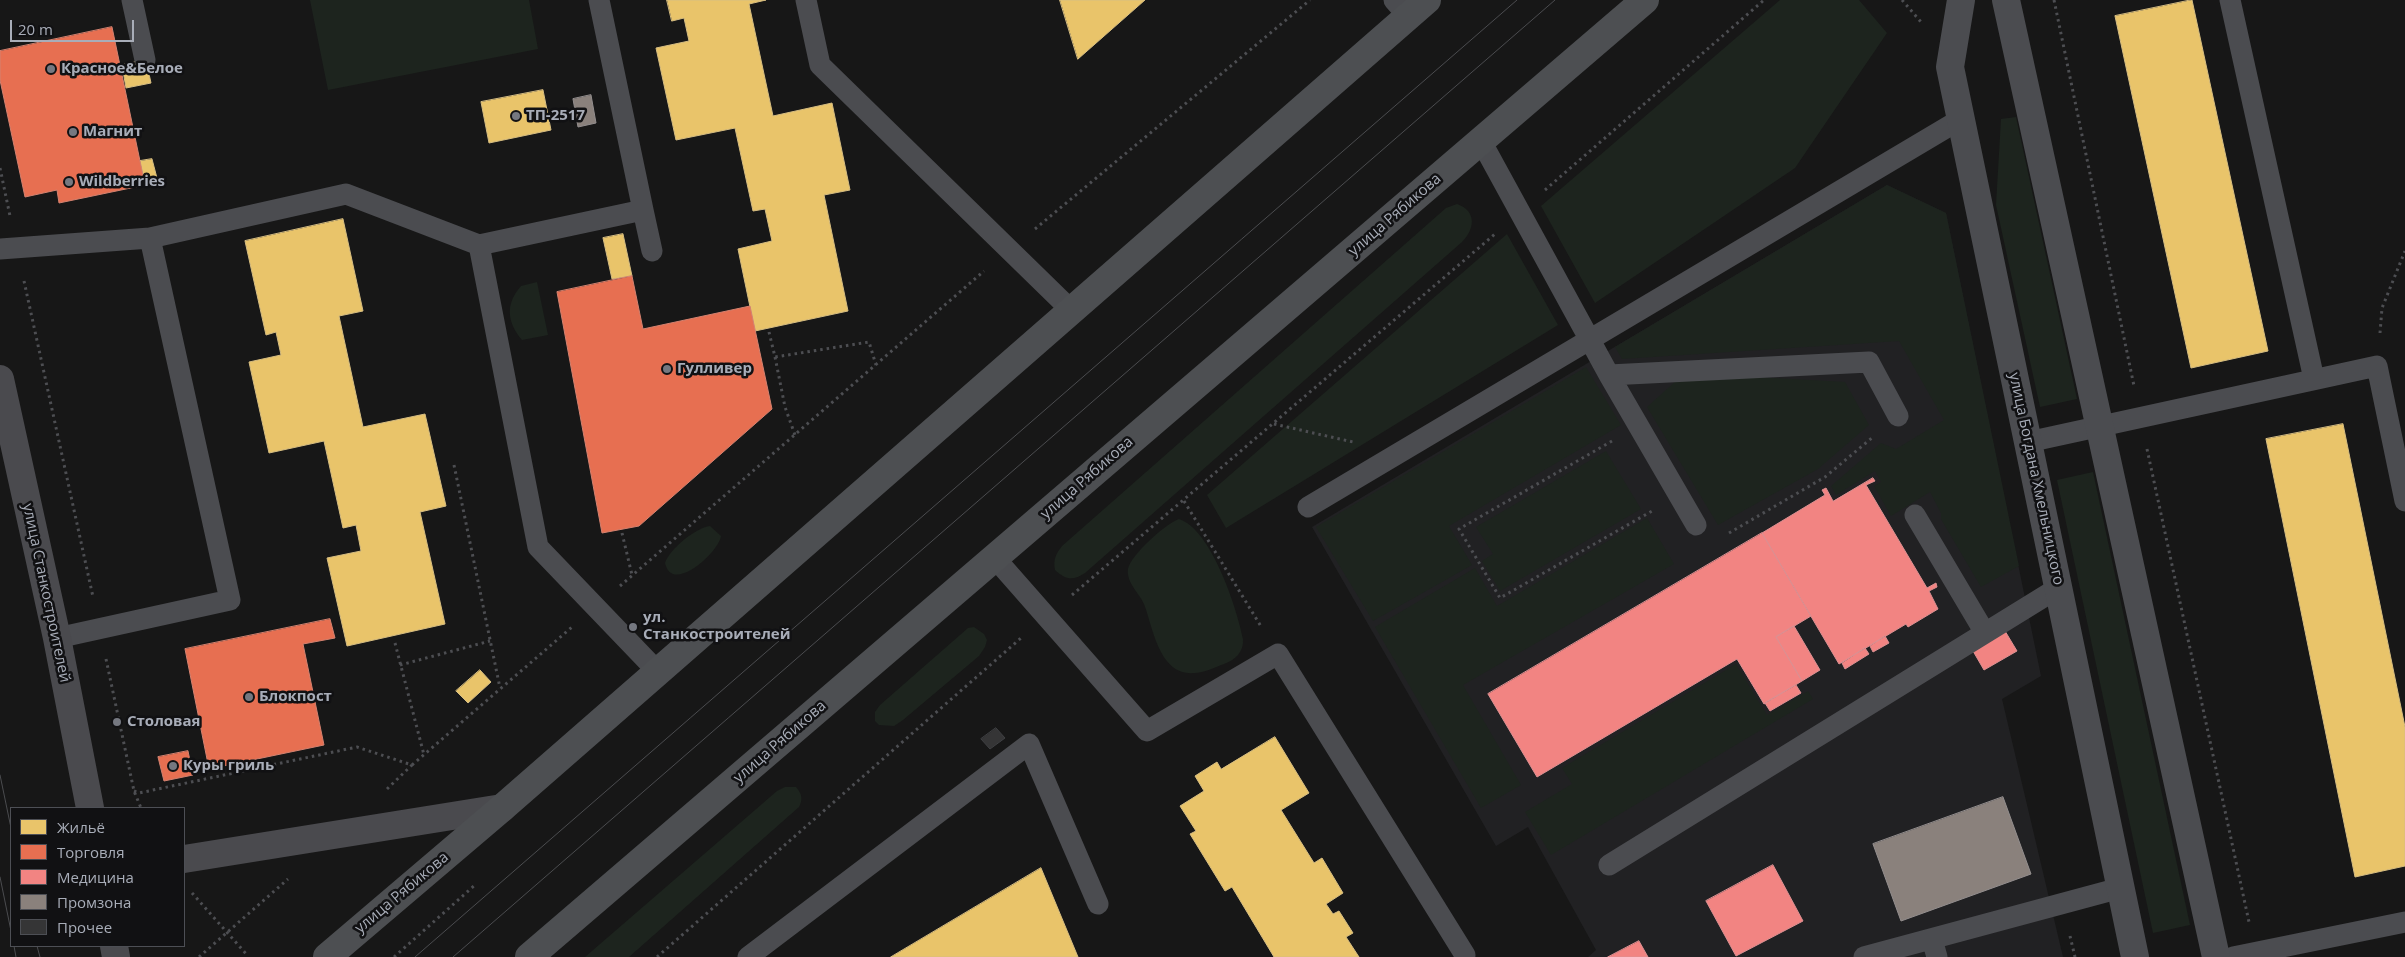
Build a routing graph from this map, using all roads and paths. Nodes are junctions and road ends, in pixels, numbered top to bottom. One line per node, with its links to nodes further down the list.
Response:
1 (132, 0): 12 (lane)
2 (599, 0): 16 (lane)
3 (806, 0): 21 (lane)
4 (1310, 0): 21 (path)
5 (1645, 0): 14 (main road, улица Рябикова)
6 (1764, 0): 17 (path)
7 (1961, 0): 13 (street, улица Богдана Хмельницкого)
8 (2006, 0): 37 (street)
9 (2054, 0): 34 (path)
10 (2230, 0): 32 (lane)
11 (1409, 5): 24 (main road, улица Рябикова)
12 (144, 60)
13 (1961, 119): 26 (lane); 39 (street, улица Богдана Хмельницкого)
14 (1481, 141): 17 (lane); 49 (main road, улица Рябикова)
15 (0, 168): 20 (path)
16 (643, 210): 19 (lane); 22 (lane)
17 (1520, 212): 26 (lane); 35 (path)
18 (150, 238): 19 (lane); 20 (lane); 54 (lane)
19 (479, 245): 52 (lane)
20 (9, 248): 54 (path)
21 (1009, 250): 24 (lane); 28 (path)
22 (652, 251)
23 (2405, 251): 29 (path)
24 (1071, 310): 61 (main road, улица Рябикова)
25 (769, 332): 27 (path)
26 (1590, 340): 30 (lane); 40 (lane)
27 (775, 357): 28 (path); 38 (path)
28 (876, 365): 38 (path)
29 (2377, 366): 32 (lane); 44 (lane)
30 (1609, 375): 33 (lane); 36 (lane)
31 (0, 379): 56 (street, улица Станкостроителей)
32 (2314, 379): 34 (lane)
33 (1898, 416): 47 (path)
34 (2141, 417): 37 (lane); 78 (path)
35 (1273, 424): 40 (path); 43 (path)
36 (1638, 426): 42 (lane); 42 (path)
37 (2099, 426): 39 (lane); 89 (street)
38 (795, 434): 50 (path)
39 (2028, 442): 51 (street, улица Богдана Хмельницкого)
40 (1400, 453): 45 (lane)
41 (454, 465): 57 (path)
42 (1678, 496): 47 (lane)
43 (1184, 501): 53 (path); 59 (path)
44 (2405, 501)
45 (1308, 507)
46 (1915, 515): 55 (lane)
47 (1696, 525)
48 (622, 533): 50 (path)
49 (994, 557): 53 (lane); 84 (main road, улица Рябикова)
50 (632, 575): 52 (path)
51 (2058, 588): 55 (lane); 72 (street, улица Богдана Хмельницкого)
52 (595, 607): 61 (lane); 62 (path)
53 (1046, 617): 59 (lane); 85 (path)
54 (99, 628): 56 (lane); 64 (path)
55 (1986, 633): 69 (lane)
56 (57, 638): 65 (street, улица Станкостроителей)
57 (490, 641): 60 (path); 62 (path)
58 (395, 643): 60 (path)
59 (1278, 654): 79 (lane)
60 (400, 665): 63 (path)
61 (657, 672): 67 (main road, улица Рябикова)
62 (500, 689): 63 (path)
63 (424, 755): 64 (path)
64 (134, 791): 66 (path)
65 (90, 807)
66 (141, 807)
67 (502, 808): 68 (street); 82 (main road, улица Рябикова)
68 (185, 859)
69 (1610, 865)
70 (290, 877): 76 (path)
71 (475, 885): 83 (path)
72 (2120, 888): 77 (lane); 88 (street, улица Богдана Хмельницкого)
73 (190, 891): 76 (path)
74 (1098, 904): 86 (lane)
75 (2405, 922): 78 (lane)
76 (228, 933): 80 (path); 81 (path)
77 (1934, 948): 87 (lane)
78 (2256, 952): 90 (lane)
79 (1465, 955)
80 (248, 956)
81 (199, 957)
82 (327, 957)
83 (394, 957)
84 (530, 957)
85 (657, 957)
86 (748, 957)
87 (1864, 957)
88 (2135, 957)
89 (2216, 957)
90 (2233, 957)

